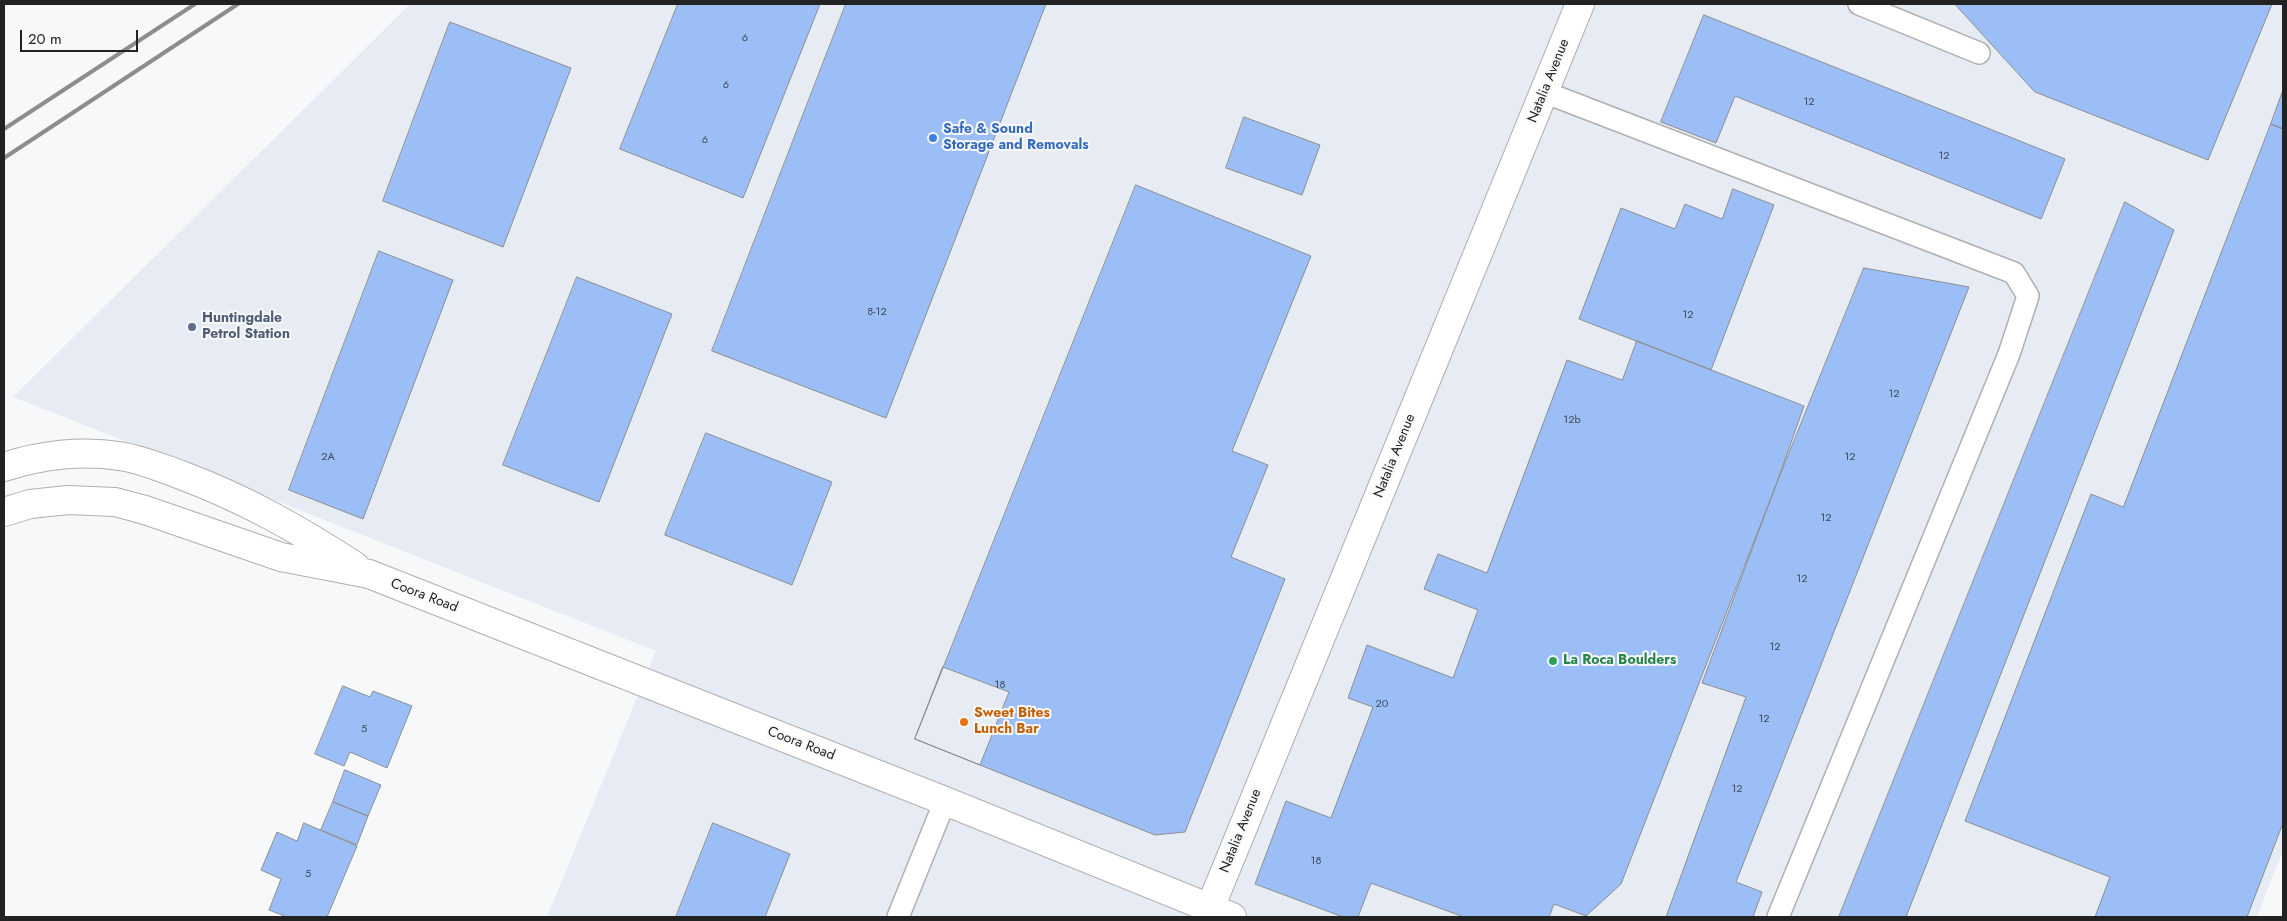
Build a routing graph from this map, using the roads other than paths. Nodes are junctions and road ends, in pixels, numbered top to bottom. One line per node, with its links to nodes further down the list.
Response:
1 (1580, 4): 4 (street, Natalia Avenue)
2 (1859, 4): 3 (lane)
3 (1979, 53)
4 (1544, 92): 9 (street, Natalia Avenue); 11 (lane)
5 (4, 468): 7 (street, Coora Road)
6 (4, 512): 7 (street, Coora Road)
7 (369, 574): 8 (street, Coora Road)
8 (945, 801): 9 (street, Coora Road); 10 (lane)
9 (1221, 913)
10 (898, 917)
11 (1778, 917)

